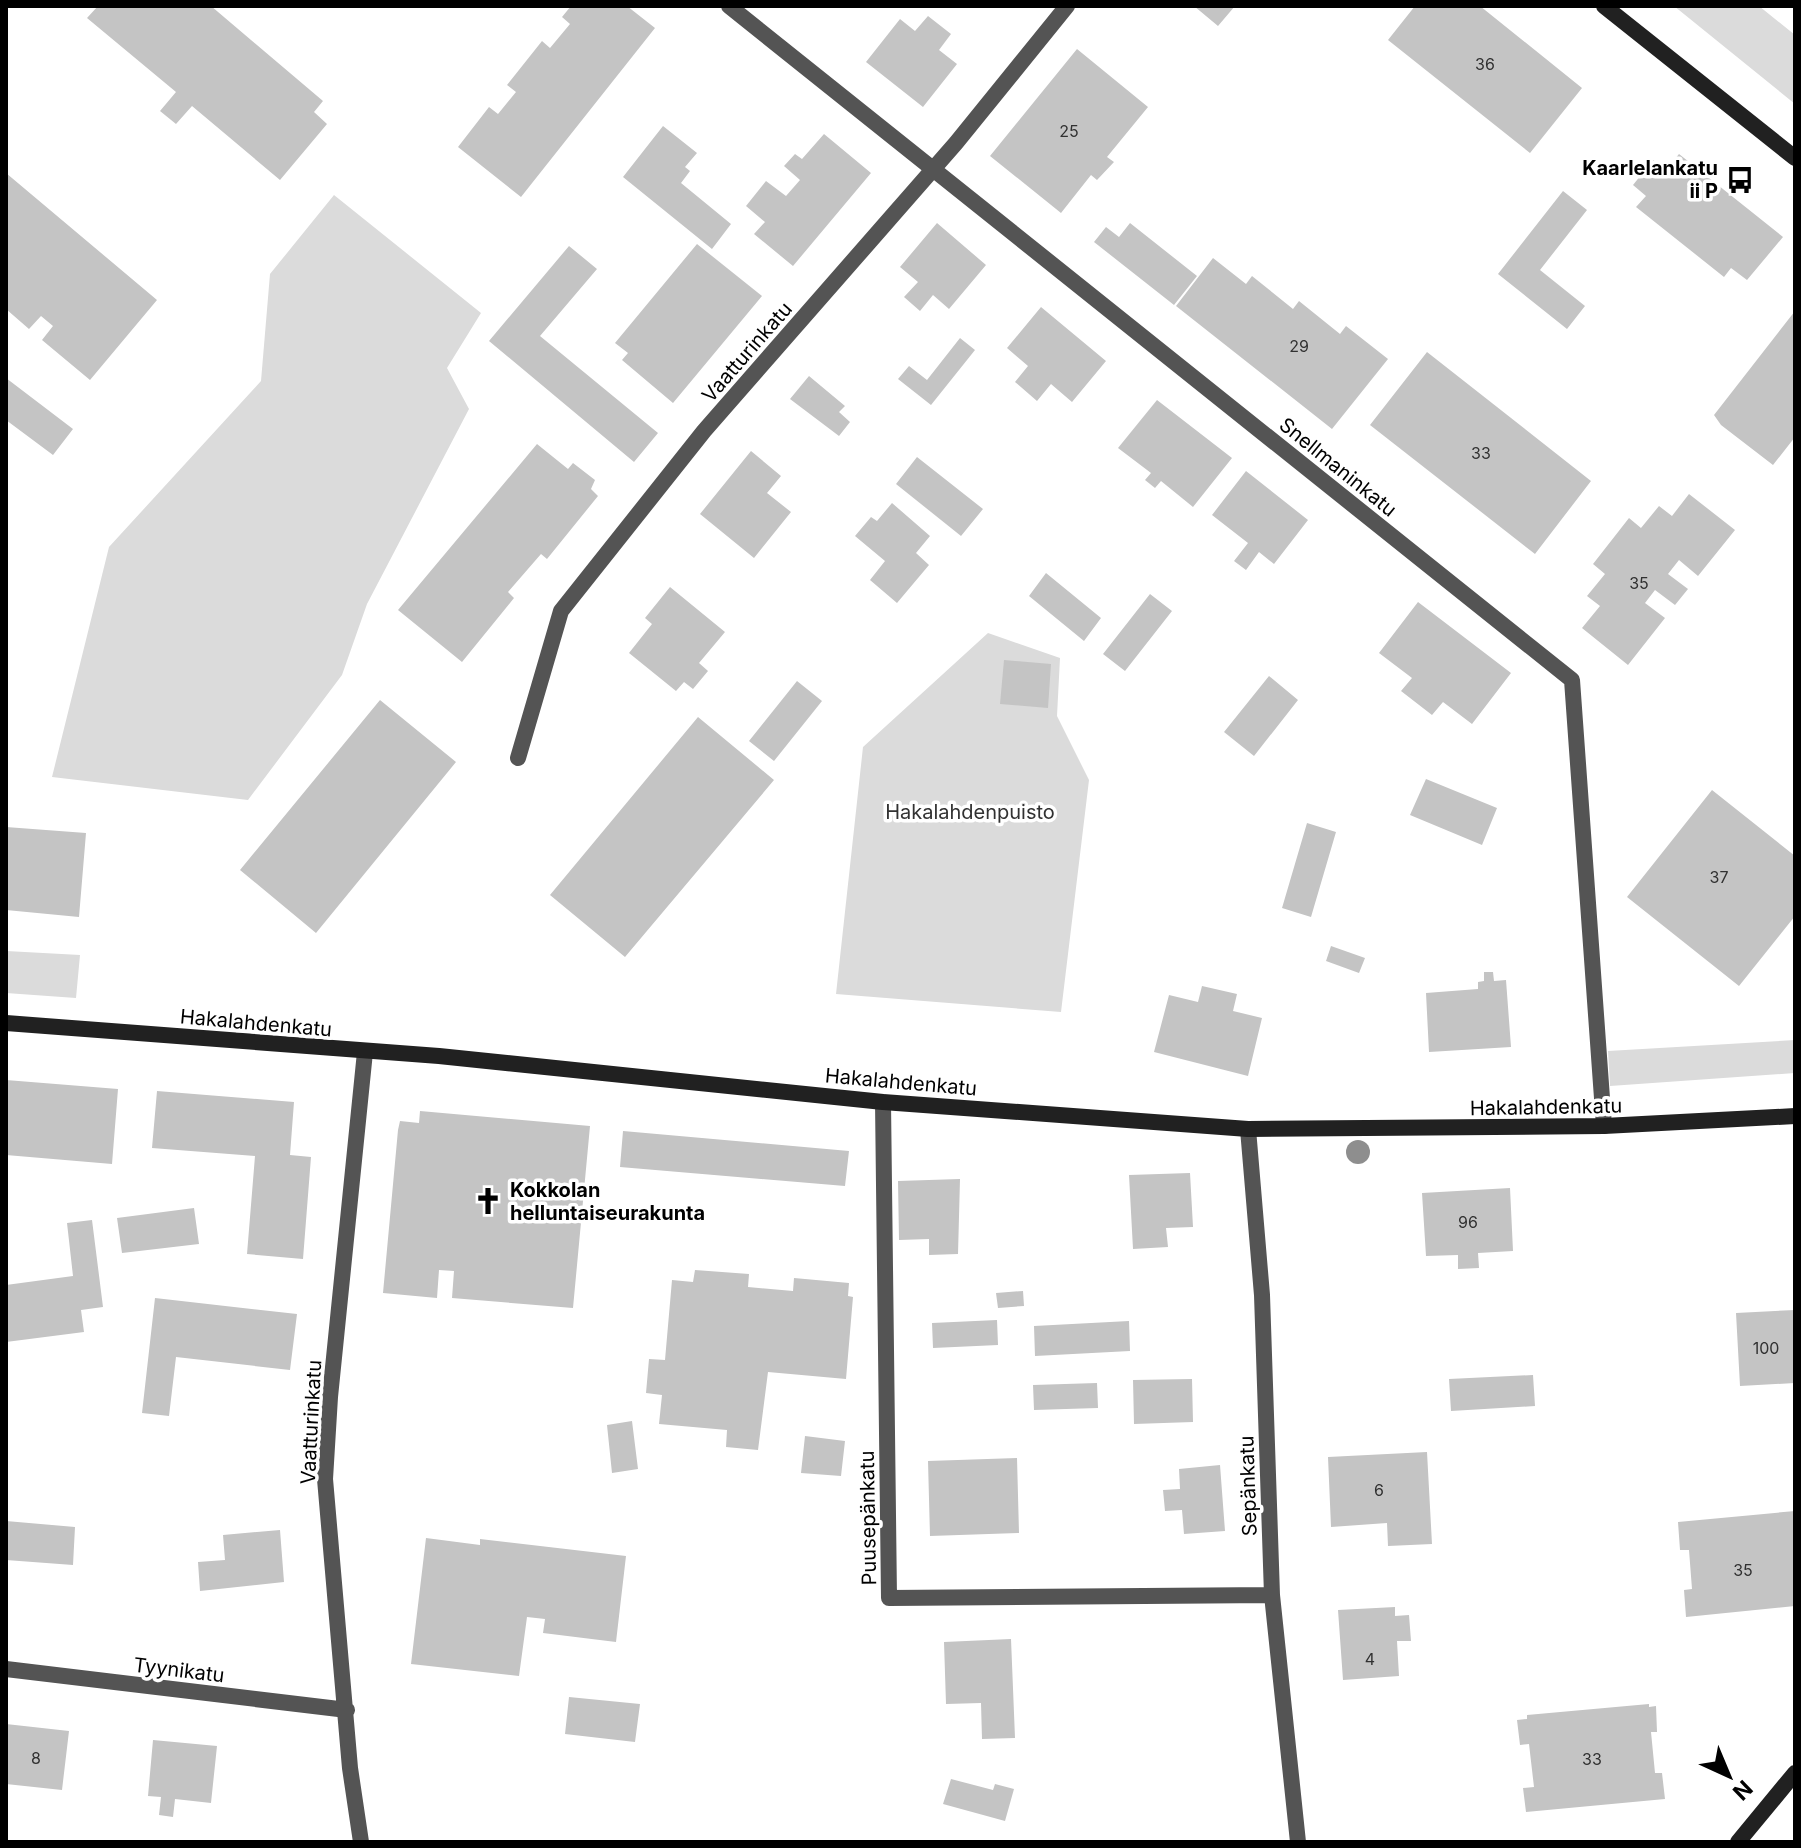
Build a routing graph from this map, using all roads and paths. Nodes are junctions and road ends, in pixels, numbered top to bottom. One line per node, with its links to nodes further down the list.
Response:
1 (729, 6): 5 (street, Snellmaninkatu)
2 (1067, 6): 5 (street, Vaatturinkatu)
3 (1604, 6): 4 (street)
4 (1795, 158)
5 (934, 169): 6 (street, Vaatturinkatu); 11 (street, Snellmaninkatu)
6 (518, 758)
7 (6, 1023): 8 (street, Hakalahdenkatu)
8 (365, 1052): 9 (street, Hakalahdenkatu); 15 (street, Vaatturinkatu)
9 (883, 1102): 12 (street, Hakalahdenkatu); 13 (street, Puusepänkatu)
10 (1795, 1116): 11 (street, Hakalahdenkatu)
11 (1604, 1126): 12 (street, Hakalahdenkatu)
12 (1248, 1129): 13 (street, Sepänkatu)
13 (1272, 1595): 18 (street, Sepänkatu)
14 (6, 1669): 15 (street, Tyynikatu)
15 (347, 1710): 17 (street, Vaatturinkatu)
16 (1795, 1773): 19 (street)
17 (361, 1842)
18 (1298, 1842)
19 (1738, 1842)

